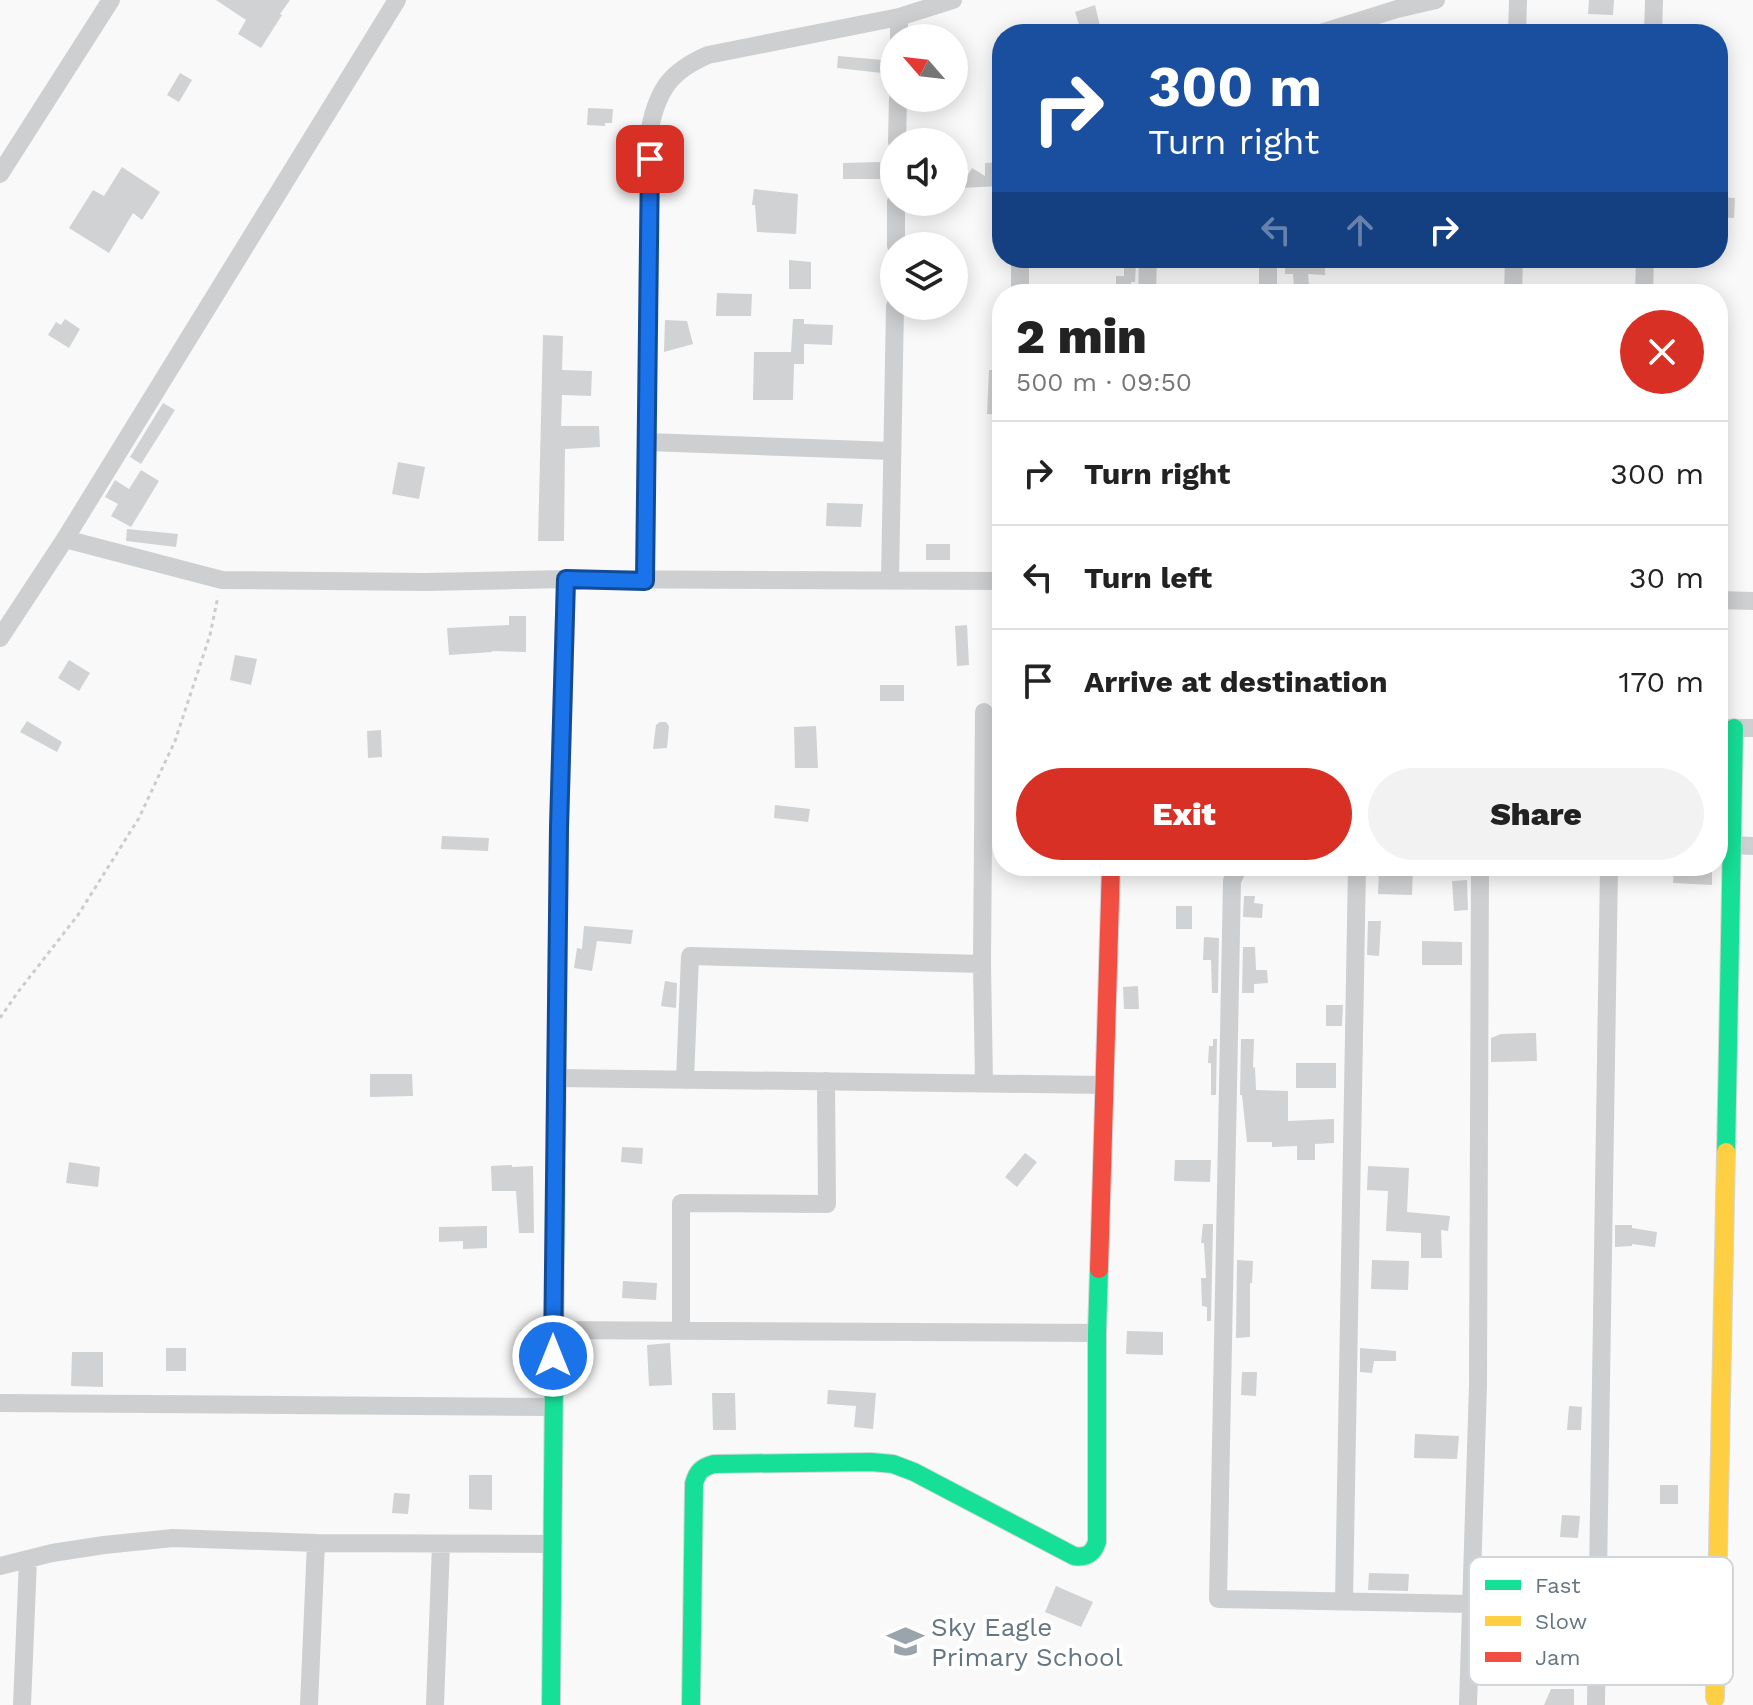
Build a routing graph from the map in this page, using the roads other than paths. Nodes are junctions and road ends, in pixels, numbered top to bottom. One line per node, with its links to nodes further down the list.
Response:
1 (111, 0): 12 (street)
2 (397, 0): 16 (street)
3 (953, 0): 7 (street)
4 (1436, 0): 9 (street)
5 (1518, 0): 10 (street)
6 (1654, 0): 11 (street)
7 (899, 17): 8 (street); 14 (street)
8 (899, 24)
9 (1349, 24)
10 (1517, 24)
11 (1653, 24)
12 (0, 174)
13 (895, 320): 15 (street)
14 (648, 442): 15 (street); 19 (street)
15 (892, 451): 18 (street)
16 (65, 539): 17 (street); 23 (street)
17 (566, 579): 19 (street); 36 (street)
18 (890, 580): 19 (street); 20 (street)
19 (645, 581)
20 (992, 581)
21 (1728, 600): 22 (street)
22 (1753, 601)
23 (0, 638)
24 (984, 712): 26 (street)
25 (1735, 728): 28 (street)
26 (983, 836): 27 (street); 35 (street)
27 (992, 836)
28 (1731, 845): 29 (street); 51 (street)
29 (1753, 846)
30 (1111, 876): 40 (street)
31 (1234, 876): 54 (street)
32 (1357, 876): 54 (street)
33 (1480, 876): 49 (street)
34 (1609, 876): 50 (street)
35 (982, 964): 37 (street); 39 (street)
36 (557, 1078): 37 (street); 41 (street)
37 (685, 1080): 38 (street)
38 (826, 1081): 39 (street); 42 (street)
39 (984, 1083): 40 (street)
40 (1105, 1085): 43 (street)
41 (553, 1330): 42 (street); 45 (street)
42 (681, 1331): 43 (street)
43 (1097, 1333): 64 (street)
44 (0, 1403): 45 (street)
45 (553, 1407): 48 (street)
46 (316, 1543): 47 (street); 52 (street); 61 (street)
47 (441, 1544): 48 (street); 62 (street)
48 (551, 1544): 63 (street)
49 (1472, 1557)
50 (1598, 1557)
51 (1718, 1557)
52 (28, 1560): 53 (street); 60 (street)
53 (0, 1566)
54 (1344, 1601): 55 (street)
55 (1469, 1604)
56 (1469, 1671): 65 (street)
57 (1596, 1685): 66 (street)
58 (1715, 1685): 59 (street)
59 (1715, 1698)
60 (22, 1705)
61 (309, 1705)
62 (435, 1705)
63 (551, 1705)
64 (691, 1705)
65 (1468, 1705)
66 (1596, 1705)

